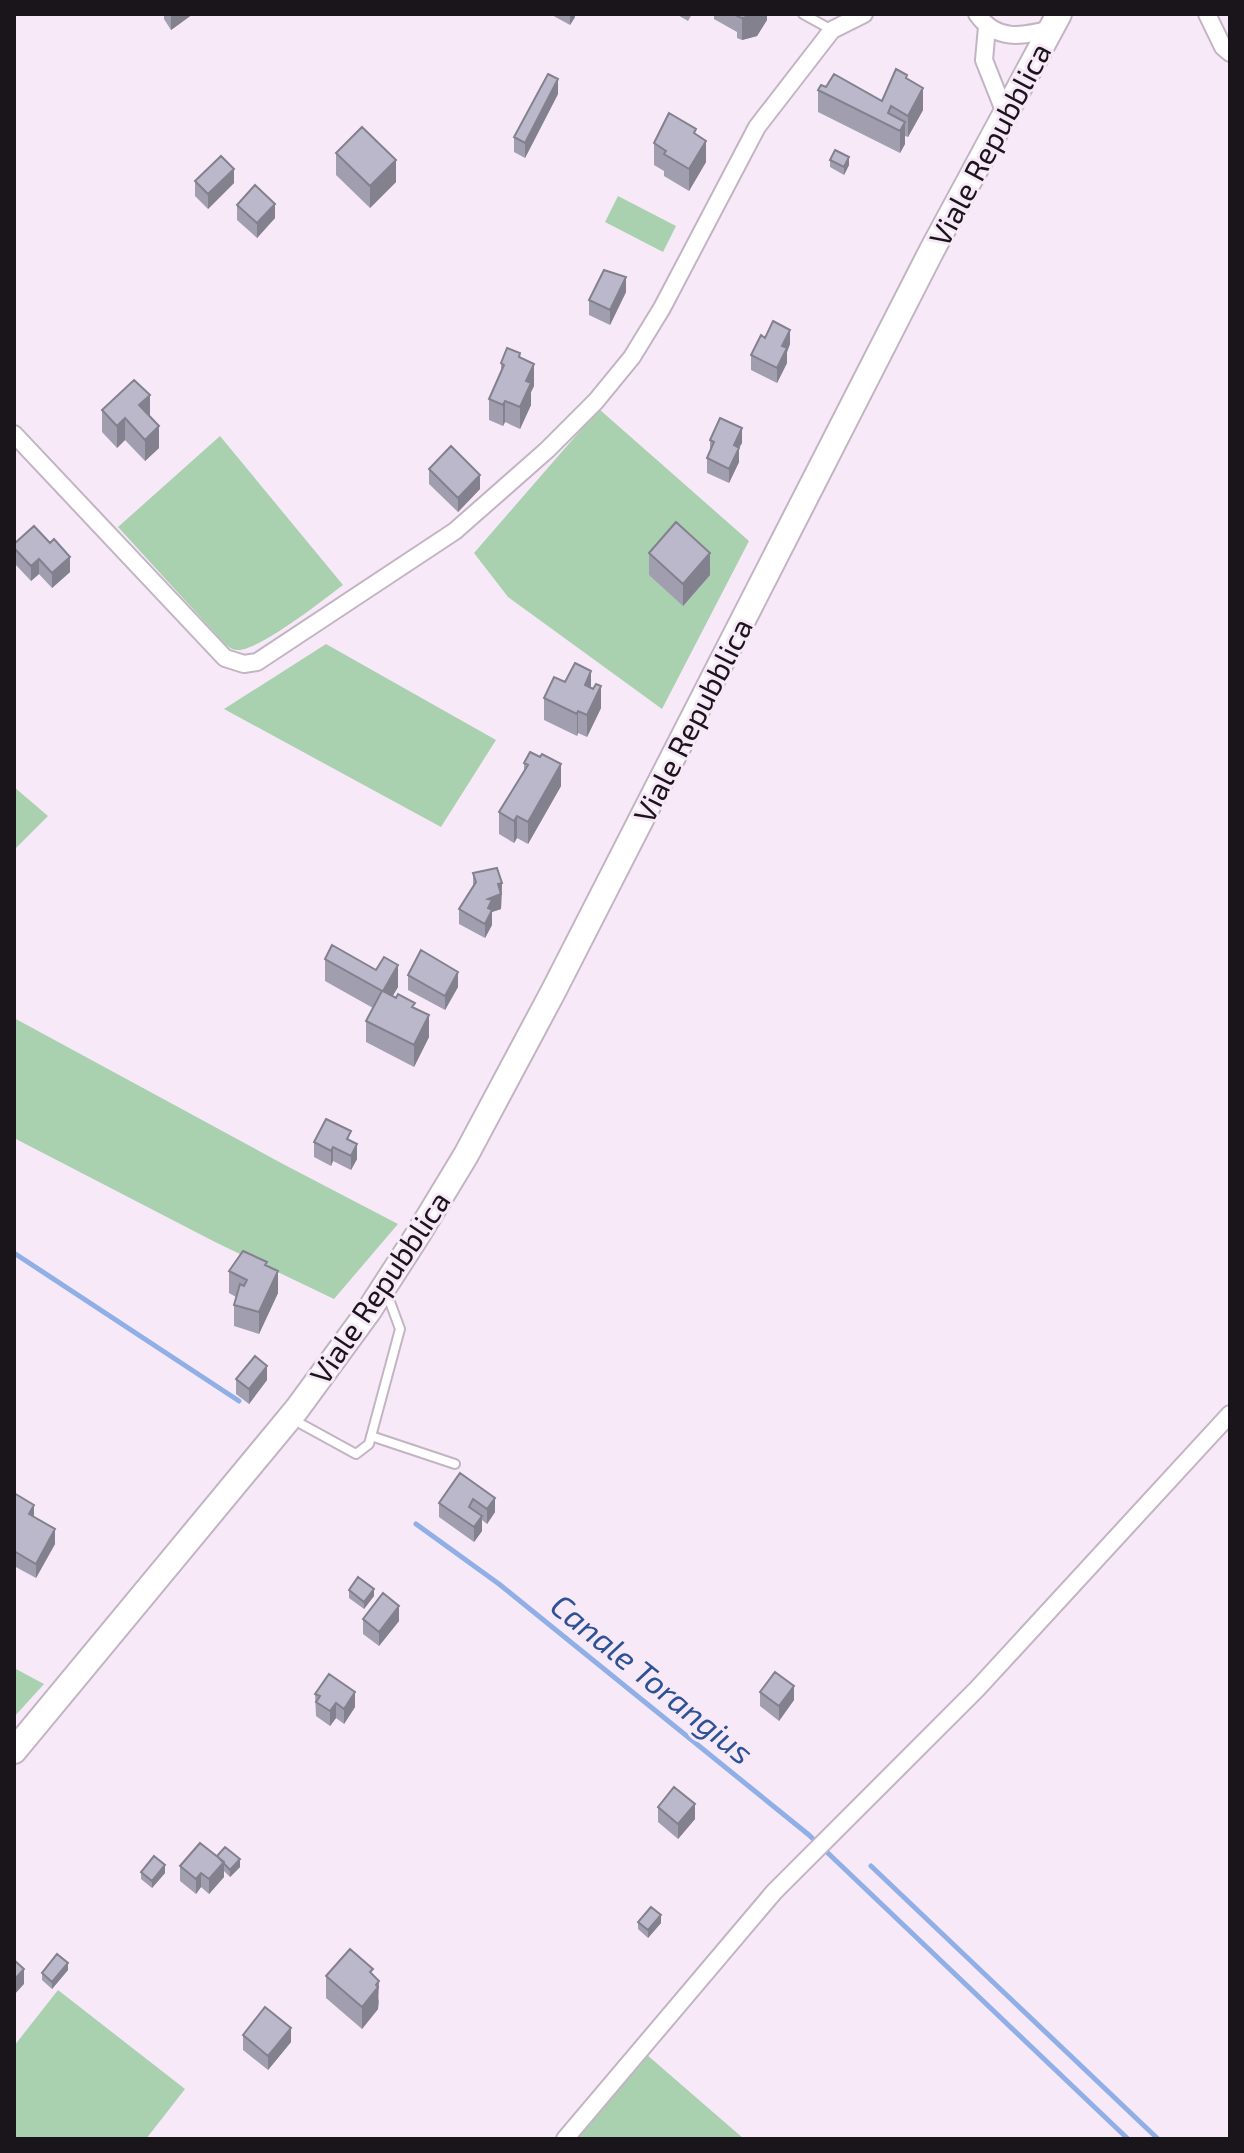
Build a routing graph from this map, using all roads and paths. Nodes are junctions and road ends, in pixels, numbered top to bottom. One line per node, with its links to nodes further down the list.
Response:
1 (803, 14): 6 (lane)
2 (864, 14): 6 (street)
3 (1207, 14): 7 (street)
4 (979, 17): 5 (street); 8 (street)
5 (1055, 22): 8 (street, Viale Repubblica)
6 (832, 30): 9 (street)
7 (1230, 53)
8 (1005, 113): 10 (street, Viale Repubblica)
9 (14, 434)
10 (385, 1287): 11 (street, Viale Repubblica); 13 (lane)
11 (293, 1413): 13 (lane); 15 (street, Viale Repubblica)
12 (1230, 1414): 16 (street)
13 (371, 1436): 14 (lane)
14 (455, 1464)
15 (14, 1751)
16 (565, 2139)

